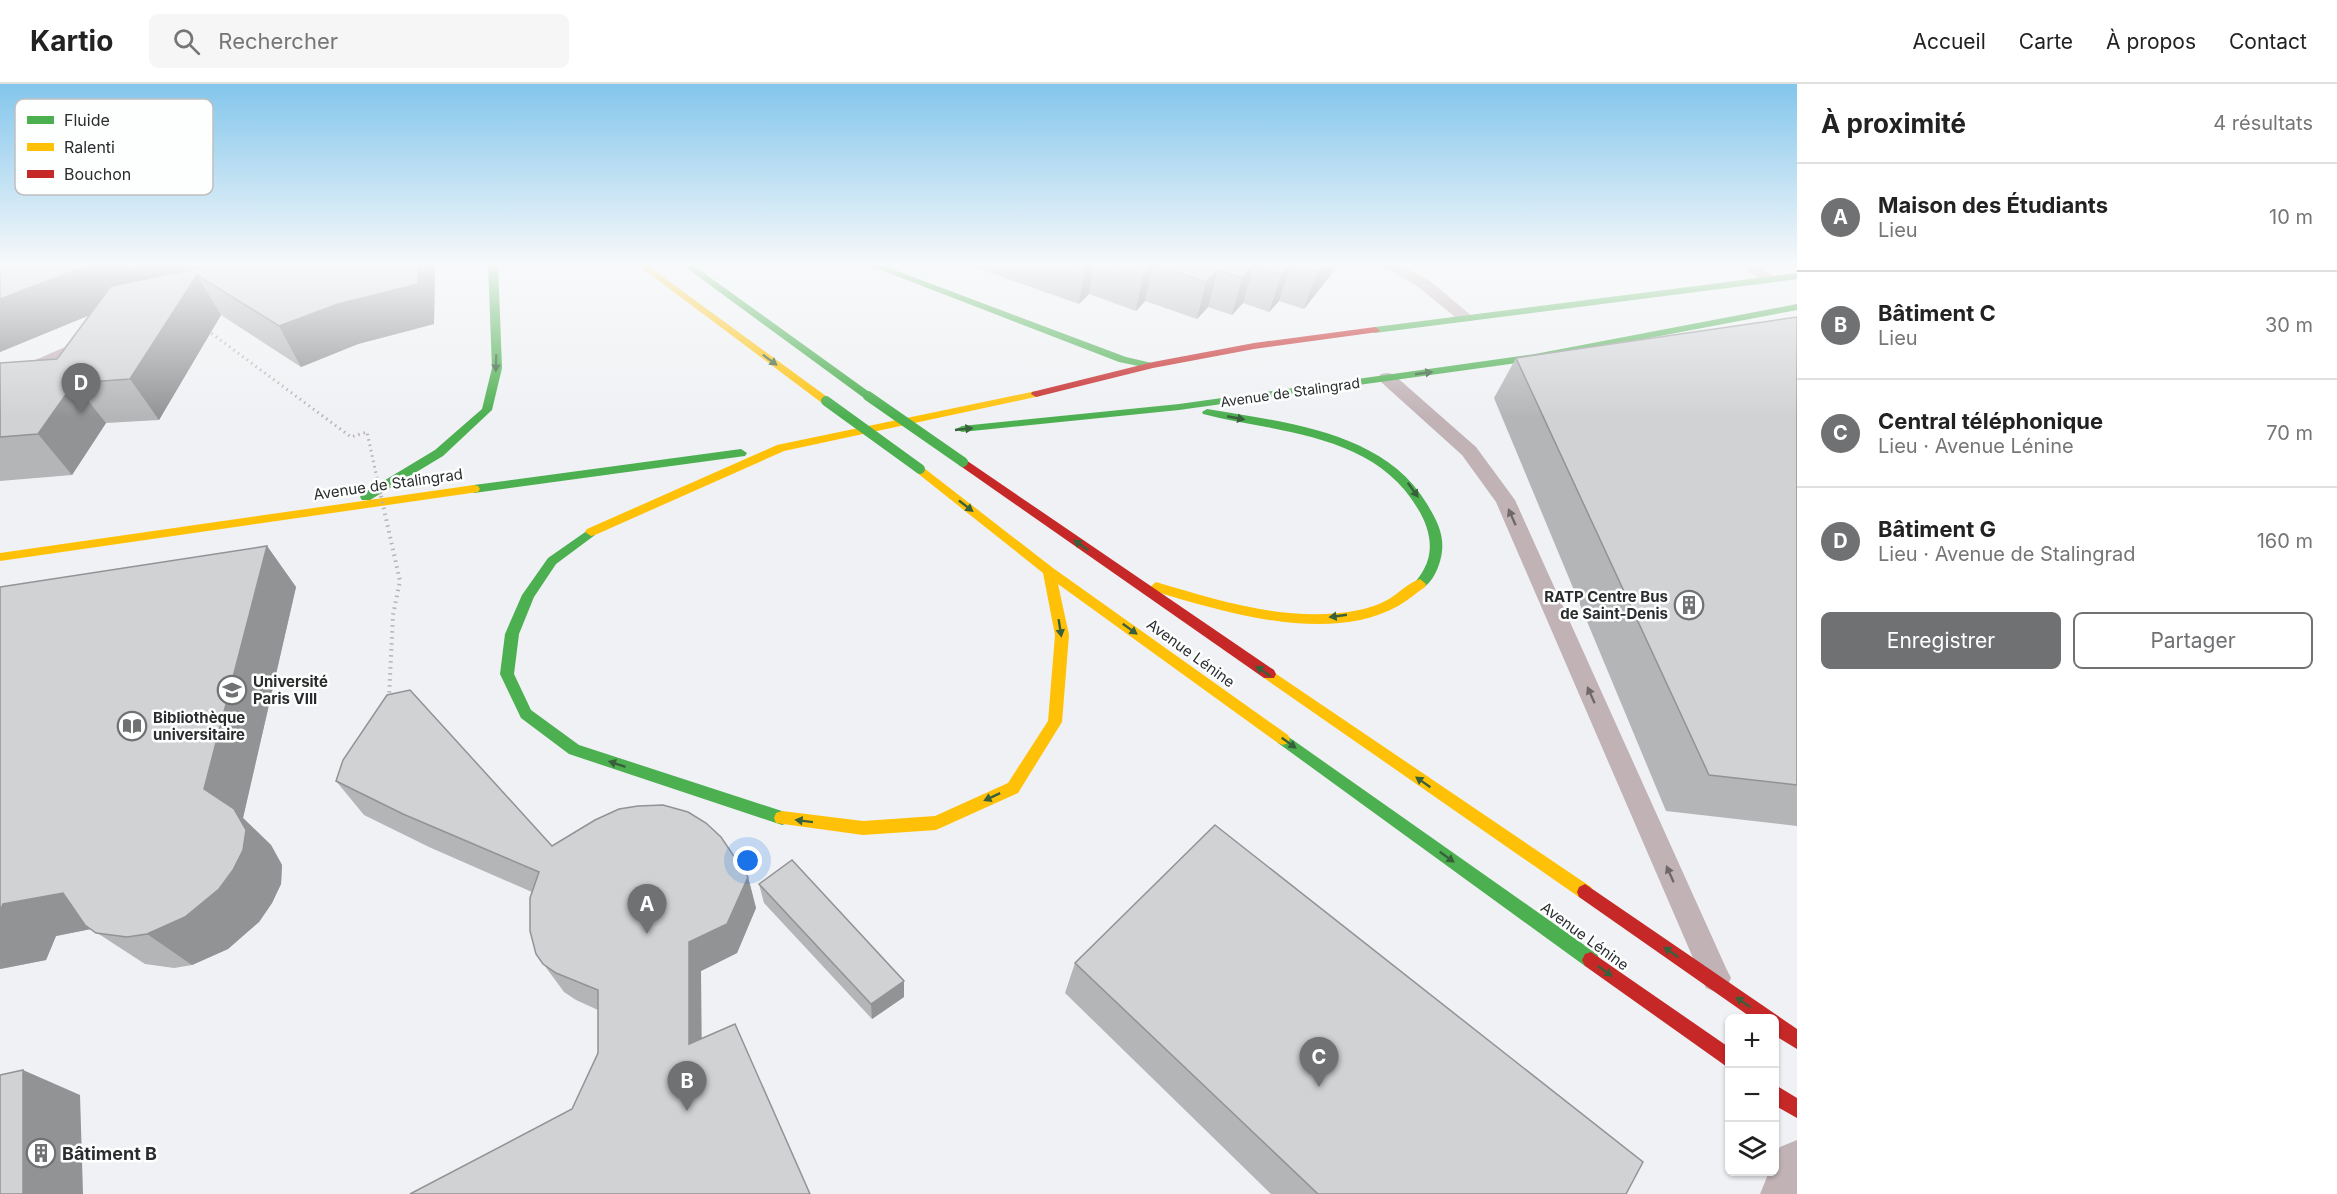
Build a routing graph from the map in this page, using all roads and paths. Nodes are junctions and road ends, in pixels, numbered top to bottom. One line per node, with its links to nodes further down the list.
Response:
1 (495, 315): 25 (main road, one-way to 25)
2 (709, 315): 27 (main road, Avenue Lénine, one-way to 27, bridge)
3 (756, 315): 28 (main road, Avenue Lénine, one-way to 3, bridge)
4 (1005, 315): 13 (main road)
5 (1462, 315): 8 (lane)
6 (1483, 315): 8 (main road, Avenue de Stalingrad)
7 (1761, 315): 16 (main road)
8 (1465, 317): 12 (main road, Avenue de Stalingrad)
9 (1797, 322): 16 (main road, Avenue de Stalingrad)
10 (205, 328): 29 (path, bridge)
11 (104, 334): 19 (lane)
12 (1254, 346): 15 (main road); 17 (main road, Avenue de Stalingrad)
13 (1090, 347): 14 (main road); 17 (main road)
14 (1141, 349)
15 (1162, 350)
16 (1520, 360): 20 (main road, Avenue de Stalingrad, one-way to 16)
17 (1153, 365): 18 (main road); 22 (main road, Avenue de Stalingrad)
18 (1205, 369)
19 (0, 376)
20 (1387, 378): 23 (main road, Avenue de Stalingrad); 30 (lane, one-way to 20)
21 (1142, 382): 22 (main road, Avenue de Stalingrad)
22 (1013, 400): 24 (main road, Avenue de Stalingrad)
23 (1179, 407): 24 (main road, Avenue de Stalingrad, one-way to 23); 28 (main road, one-way to 28)
24 (781, 448): 25 (main road, Avenue de Stalingrad); 27 (main road, one-way to 24)
25 (354, 505): 26 (main road, Avenue de Stalingrad)
26 (0, 557)
27 (1049, 571): 34 (main road, Avenue Lénine, one-way to 34)
28 (1129, 579): 30 (main road, Avenue Lénine, one-way to 28)
29 (388, 709)
30 (1719, 985): 31 (main road, Avenue Lénine, one-way to 30)
31 (1761, 1014)
32 (1779, 1027): 33 (main road)
33 (1797, 1040)
34 (1725, 1056)
35 (1779, 1096): 36 (main road)
36 (1797, 1109)
37 (1797, 1164): 38 (street)
38 (1784, 1194)

